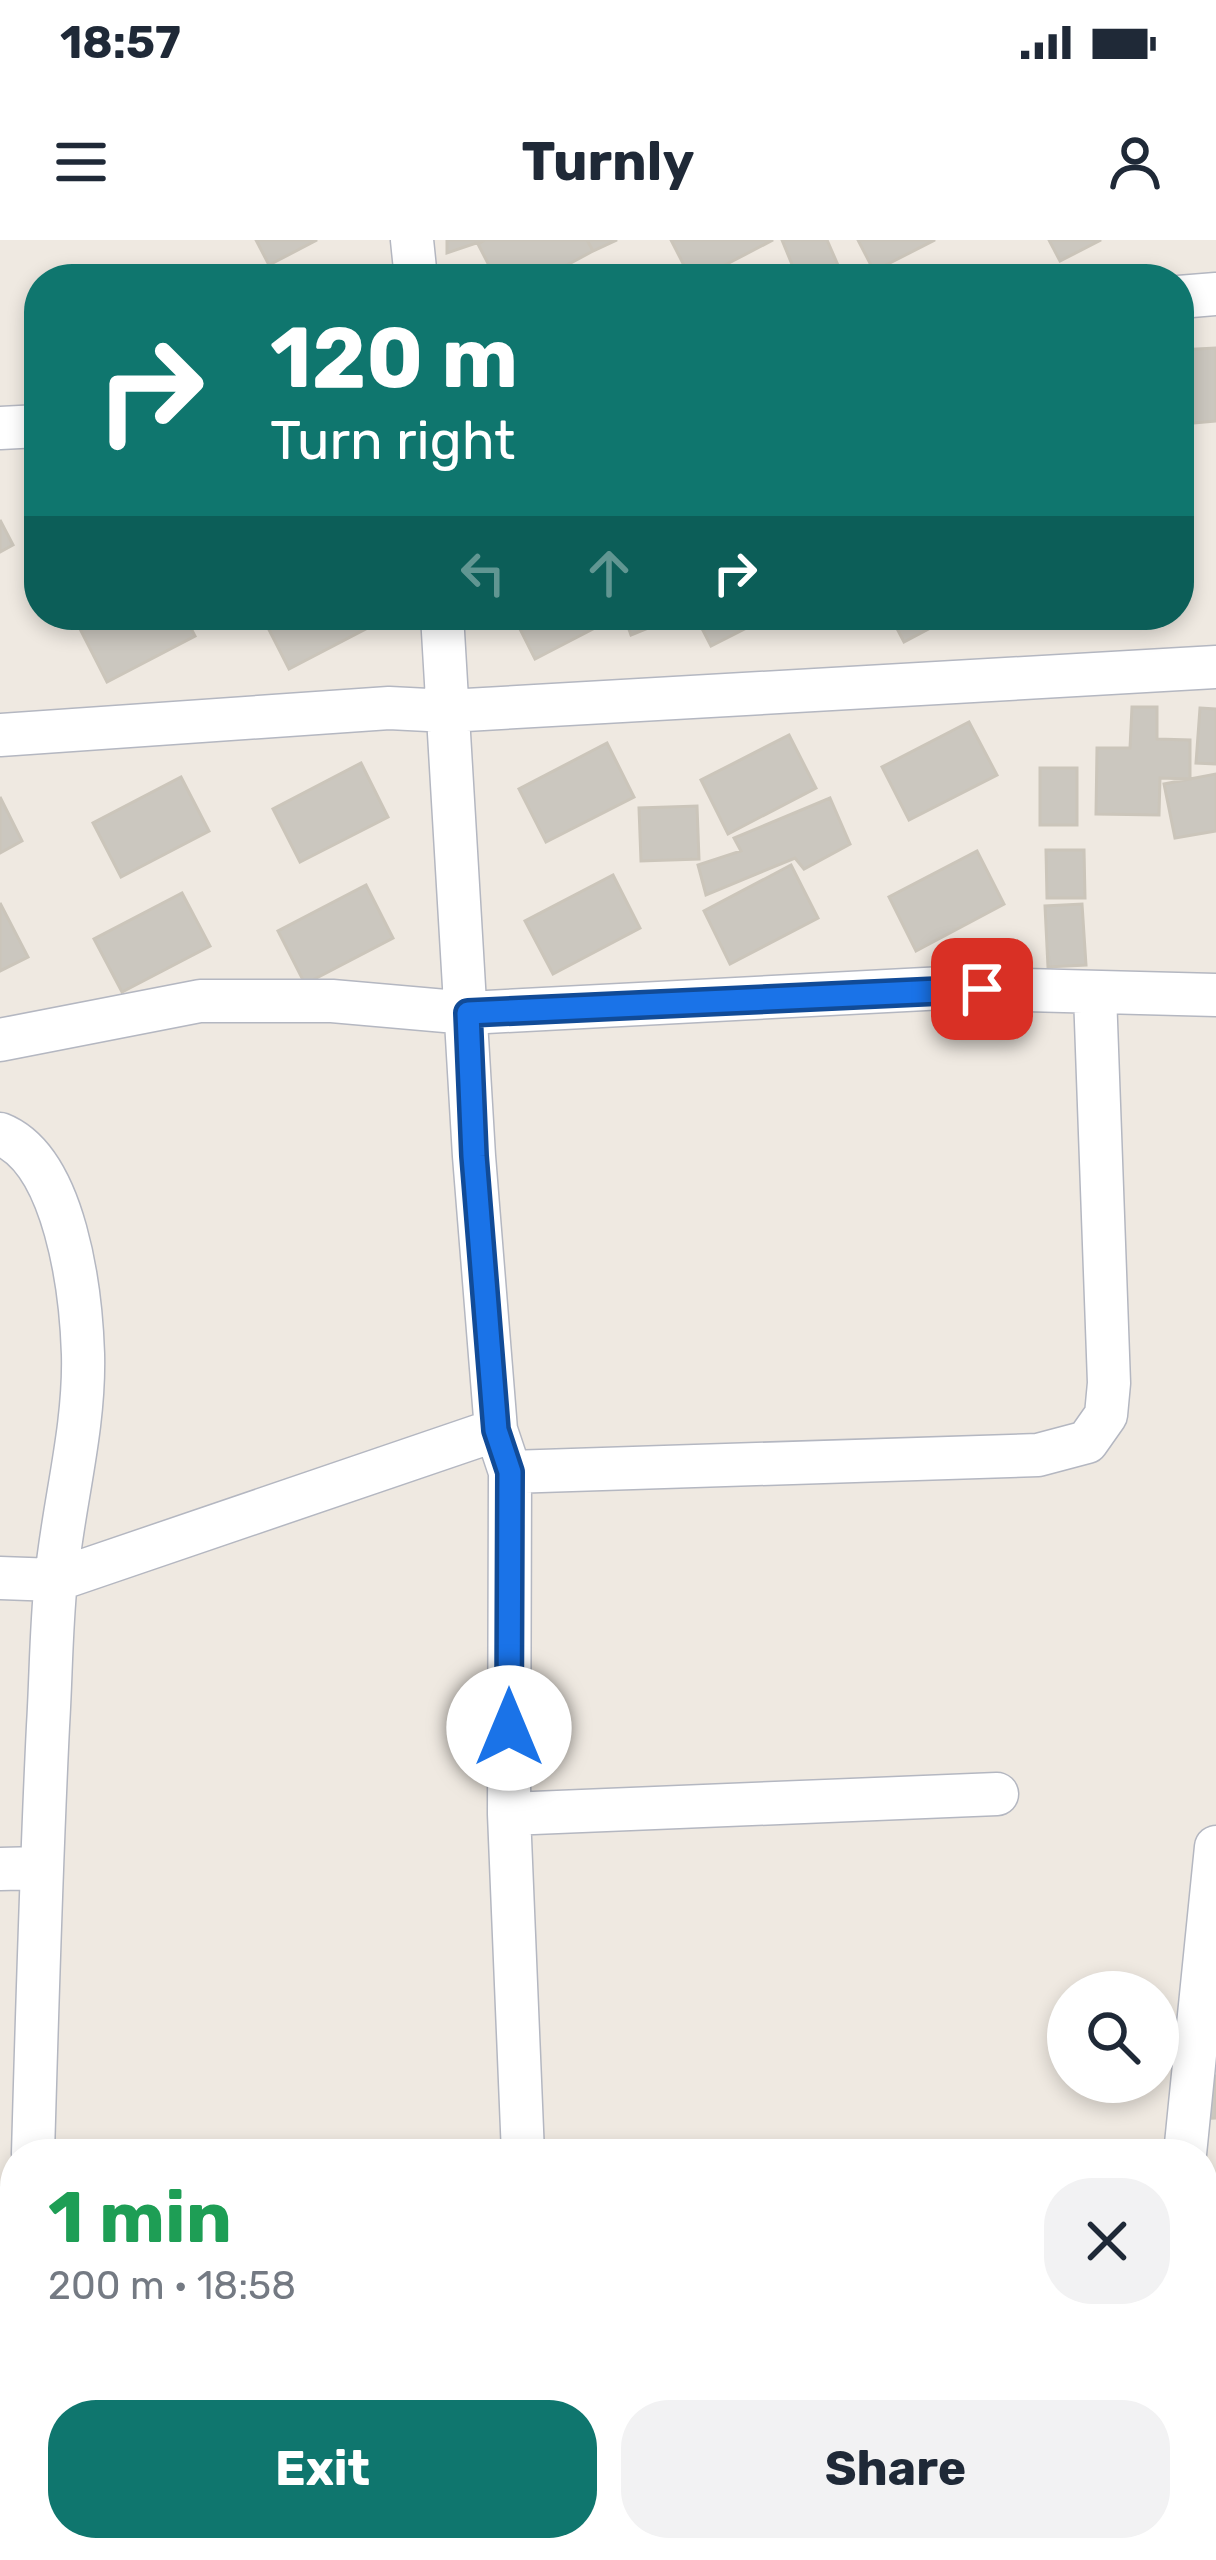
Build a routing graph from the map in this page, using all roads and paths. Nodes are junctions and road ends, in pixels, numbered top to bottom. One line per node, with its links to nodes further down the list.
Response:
1 (443, 630): 3 (street)
2 (1216, 667): 3 (street)
3 (448, 711): 4 (street); 7 (street)
4 (0, 735)
5 (1095, 994): 6 (street); 7 (street); 11 (street)
6 (1216, 995)
7 (468, 1013): 8 (street); 10 (street)
8 (0, 1040)
9 (0, 1134): 13 (street)
10 (496, 1430): 11 (street); 13 (street)
11 (510, 1472): 15 (street)
12 (0, 1579): 13 (street)
13 (56, 1580): 17 (street)
14 (998, 1795): 15 (street)
15 (508, 1814): 19 (street)
16 (1216, 1847): 20 (street)
17 (20, 1868): 18 (street)
18 (33, 2139)
19 (523, 2139)
20 (1187, 2139)

